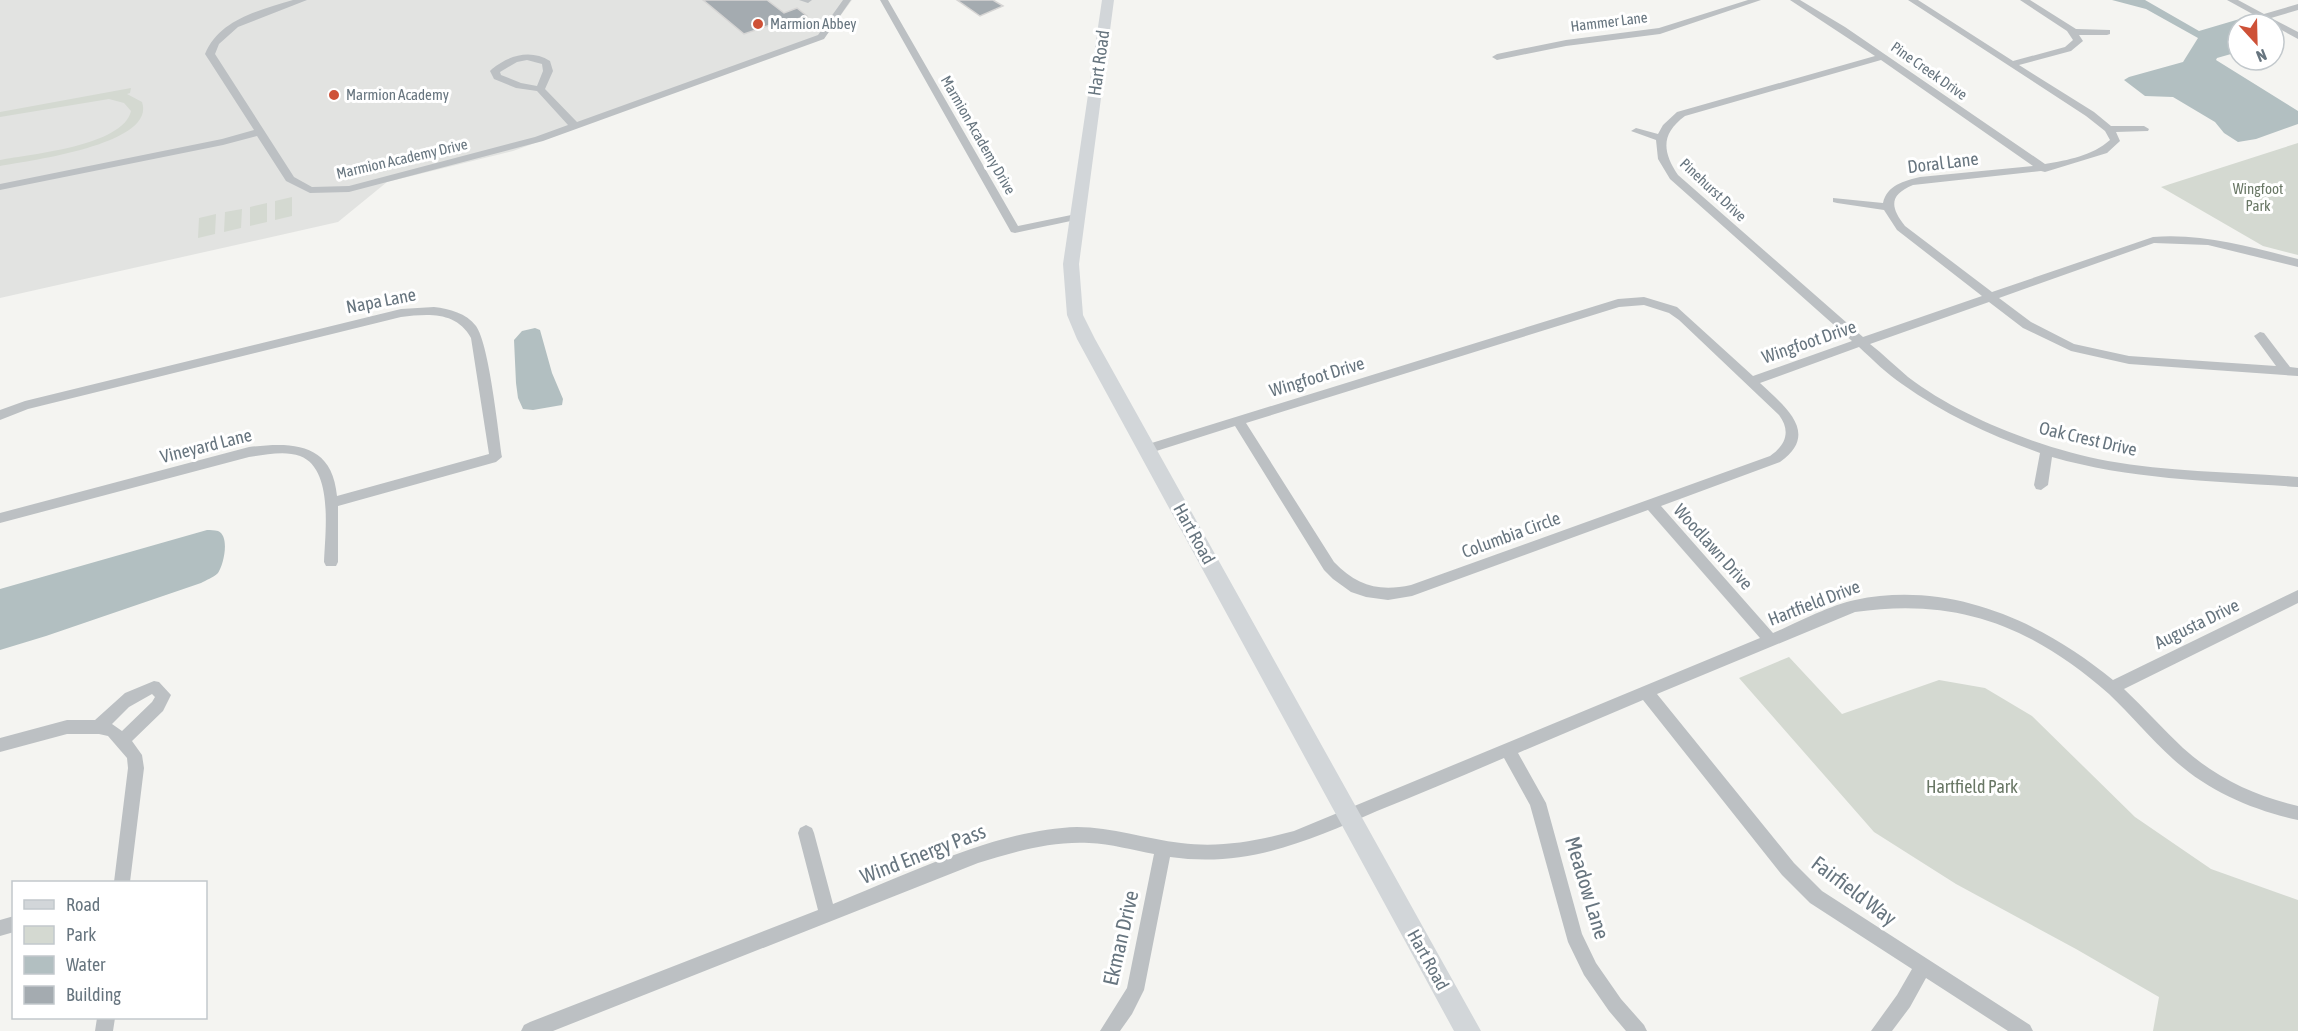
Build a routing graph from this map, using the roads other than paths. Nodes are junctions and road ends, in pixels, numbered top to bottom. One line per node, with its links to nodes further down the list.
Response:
1 (303, 0): 25 (street, Marmion Academy Drive)
2 (803, 0): 3 (street)
3 (808, 0)
4 (847, 0): 21 (street, Marmion Academy Drive)
5 (884, 0): 31 (street, Marmion Academy Drive)
6 (1108, 0): 31 (street, Hart Road)
7 (1757, 0): 17 (street, Hammer Lane)
8 (1794, 0): 18 (street, Pine Creek Drive)
9 (1912, 0): 19 (street)
10 (2024, 0): 15 (street)
11 (2231, 0): 13 (street)
12 (2298, 7): 14 (street)
13 (2254, 12)
14 (2280, 12)
15 (2074, 32): 16 (street); 19 (street)
16 (2107, 32)
17 (1497, 57)
18 (1882, 57): 26 (street); 27 (street, Pine Creek Drive)
19 (2012, 64): 22 (street)
20 (540, 89): 20 (street); 21 (street)
21 (576, 127): 25 (street, Marmion Academy Drive)
22 (2109, 129): 23 (street); 27 (street, Doral Lane)
23 (2144, 129)
24 (1636, 131): 26 (street)
25 (259, 132): 28 (street)
26 (1660, 138): 35 (street, Pinehurst Drive)
27 (2045, 169): 30 (street, Doral Lane)
28 (0, 187)
29 (1837, 200): 30 (street)
30 (1888, 207): 33 (street)
31 (1076, 217): 40 (street, Hart Road)
32 (2298, 264): 33 (street, Wingfoot Drive)
33 (1990, 298): 35 (street, Wingfoot Drive); 36 (street)
34 (2260, 336): 36 (street)
35 (1861, 344): 37 (street, Wingfoot Drive); 41 (street, Oak Crest Drive)
36 (2292, 371)
37 (1751, 381): 39 (street, Wingfoot Drive); 45 (street, Columbia Circle)
38 (0, 415): 44 (street, Napa Lane)
39 (1238, 421): 40 (street, Wingfoot Drive); 45 (street, Columbia Circle)
40 (1147, 449): 55 (street, Hart Road)
41 (2047, 451): 42 (street, Oak Crest Drive); 43 (street)
42 (2298, 482)
43 (2041, 485)
44 (331, 503): 46 (street, Vineyard Lane); 47 (street, Vineyard Lane)
45 (1652, 505): 49 (street, Woodlawn Drive)
46 (0, 518)
47 (331, 562)
48 (2298, 596): 50 (street, Augusta Drive)
49 (1771, 640): 50 (street, Hartfield Drive); 51 (street, Hartfield Drive)
50 (2112, 688): 54 (street, Hartfield Drive)
51 (1646, 692): 53 (street, Hartfield Drive); 60 (street, Fairfield Way)
52 (0, 745): 58 (street)
53 (1508, 750): 55 (street, Hartfield Drive); 65 (street, Meadow Lane)
54 (2298, 813)
55 (1348, 816): 57 (street, Wind Energy Pass); 64 (street, Hart Road)
56 (806, 833): 59 (street)
57 (1164, 848): 59 (street, Wind Energy Pass); 63 (street, Ekman Drive)
58 (122, 881)
59 (828, 915): 61 (street, Wind Energy Pass)
60 (1922, 966): 66 (street); 67 (street, Fairfield Way)
61 (549, 1027): 62 (street, Wind Energy Pass)
62 (530, 1031)
63 (1109, 1031)
64 (1468, 1031)
65 (1638, 1031)
66 (1880, 1031)
67 (2024, 1031)

